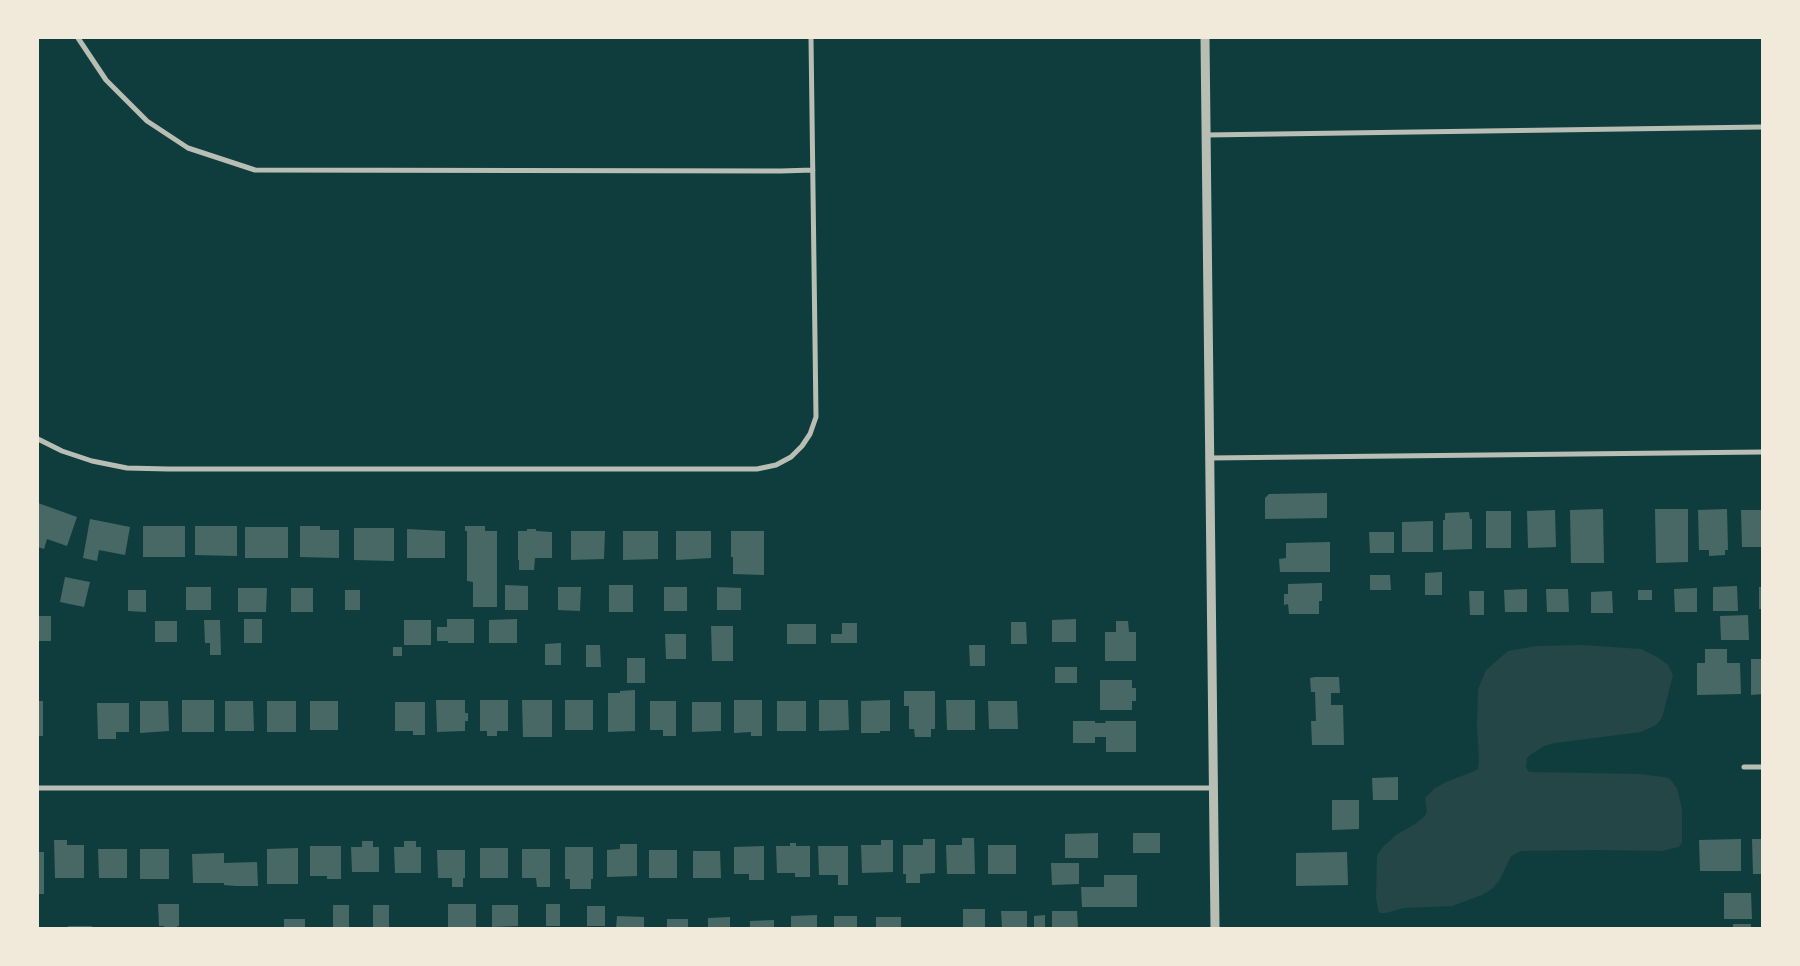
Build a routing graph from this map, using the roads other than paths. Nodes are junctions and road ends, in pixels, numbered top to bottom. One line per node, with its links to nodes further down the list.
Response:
1 (78, 38): 6 (street)
2 (811, 38): 6 (street)
3 (1205, 38): 5 (street)
4 (1762, 127): 5 (street)
5 (1206, 136): 9 (street)
6 (813, 170): 7 (street)
7 (38, 439)
8 (1762, 452): 9 (street)
9 (1210, 458): 13 (street)
10 (1744, 767): 11 (street)
11 (1762, 767)
12 (38, 788): 13 (street)
13 (1213, 788): 14 (street)
14 (1215, 928)

